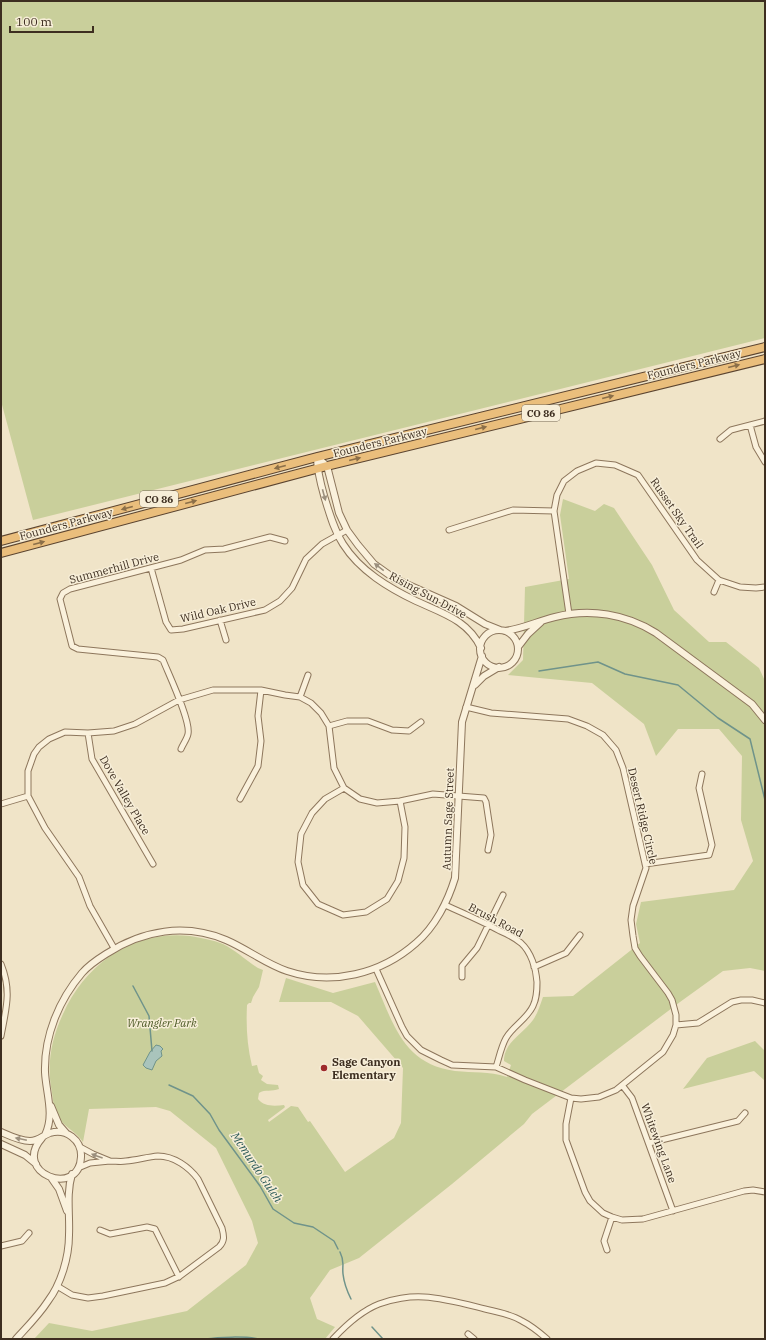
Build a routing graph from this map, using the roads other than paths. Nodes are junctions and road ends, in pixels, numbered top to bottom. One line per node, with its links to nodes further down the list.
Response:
1 (765, 347): 6 (highway, Founders Parkway / CO 86)
2 (765, 359): 8 (highway, Founders Parkway / CO 86, one-way to 2)
3 (765, 421): 4 (street)
4 (750, 425): 5 (street); 7 (street)
5 (720, 439)
6 (318, 457): 8 (street); 9 (street, Rising Sun Drive); 14 (highway, Founders Parkway / CO 86, one-way to 14)
7 (765, 462)
8 (327, 466): 9 (highway, Founders Parkway / CO 86); 11 (street, Rising Sun Drive)
9 (317, 469): 13 (street, Rising Sun Drive, one-way to 13); 16 (highway, Founders Parkway / CO 86, one-way to 9)
10 (554, 511): 12 (street); 18 (street, Russet Sky Trail); 21 (street, Russet Sky Trail)
11 (347, 530): 13 (street, Wild Oak Drive); 24 (street, Rising Sun Drive, one-way to 11)
12 (449, 530)
13 (338, 534): 22 (street, Wild Oak Drive); 27 (street, Rising Sun Drive)
14 (1, 541)
15 (284, 542): 17 (street, Summerhill Drive)
16 (1, 553)
17 (151, 568): 22 (street, Wild Oak Drive); 34 (street, Summerhill Drive)
18 (719, 580): 19 (street, Russet Sky Trail); 20 (street)
19 (765, 587)
20 (714, 592)
21 (569, 614): 23 (street); 36 (street)
22 (220, 620): 25 (street)
23 (542, 620): 24 (street); 26 (street)
24 (502, 630): 26 (street); 27 (street)
25 (226, 640)
26 (518, 647): 29 (street)
27 (481, 648): 28 (street)
28 (482, 656): 29 (street); 31 (street, Autumn Sage Street)
29 (499, 667): 31 (street, Autumn Sage Street)
30 (308, 675): 33 (street)
31 (474, 686): 35 (street, Autumn Sage Street)
32 (261, 690): 33 (street); 34 (street); 45 (street)
33 (300, 697): 38 (street)
34 (179, 700): 39 (street); 40 (street)
35 (466, 707): 44 (street, Autumn Sage Street); 50 (street, Desert Ridge Circle)
36 (765, 720)
37 (421, 722): 38 (street)
38 (329, 726): 42 (street)
39 (88, 733): 43 (street); 49 (street, Dove Valley Place)
40 (181, 748)
41 (702, 774): 50 (street)
42 (344, 788): 46 (street); 46 (street)
43 (28, 796): 47 (street); 55 (street)
44 (459, 796): 46 (street); 48 (street); 52 (street, Autumn Sage Street)
45 (240, 799)
46 (400, 801)
47 (1, 804)
48 (488, 850)
49 (153, 864)
50 (645, 864): 61 (street, Desert Ridge Circle)
51 (503, 895): 53 (street)
52 (444, 905): 53 (street, Brush Road); 58 (street, Autumn Sage Street)
53 (489, 925): 57 (street, Brush Road); 59 (street)
54 (580, 935): 57 (street)
55 (114, 948): 58 (street, Autumn Sage Street); 66 (street, Autumn Sage Street)
56 (1, 964): 62 (street)
57 (534, 967): 63 (street, Brush Road)
58 (376, 969): 63 (street, Desert Ridge Circle)
59 (462, 977)
60 (765, 1003): 61 (street)
61 (676, 1025): 64 (street, Desert Ridge Circle)
62 (1, 1036)
63 (496, 1067): 65 (street, Desert Ridge Circle)
64 (622, 1085): 65 (street, Desert Ridge Circle); 71 (street, Whitewing Lane)
65 (571, 1098): 82 (street)
66 (50, 1105): 69 (street, Autumn Sage Street); 70 (street, Autumn Sage Street)
67 (745, 1113): 71 (street)
68 (1, 1132): 70 (street, one-way to 68)
69 (66, 1133): 70 (street); 73 (street)
70 (43, 1137): 75 (street)
71 (649, 1143): 80 (street, Whitewing Lane)
72 (1, 1144): 75 (street)
73 (80, 1147): 74 (street, one-way to 73); 76 (street)
74 (110, 1161): 76 (street); 87 (street)
75 (36, 1164): 78 (street)
76 (78, 1168): 77 (street)
77 (72, 1174): 78 (street); 81 (street)
78 (52, 1178): 81 (street)
79 (765, 1192): 80 (street)
80 (673, 1211): 82 (street)
81 (69, 1214): 88 (street)
82 (612, 1217): 86 (street)
83 (100, 1230): 87 (street)
84 (29, 1233): 85 (street)
85 (1, 1246)
86 (607, 1250)
87 (179, 1277): 88 (street)
88 (56, 1286): 90 (street)
89 (468, 1334): 92 (street)
90 (16, 1339)
91 (333, 1339): 93 (street)
92 (474, 1339)
93 (547, 1339)

